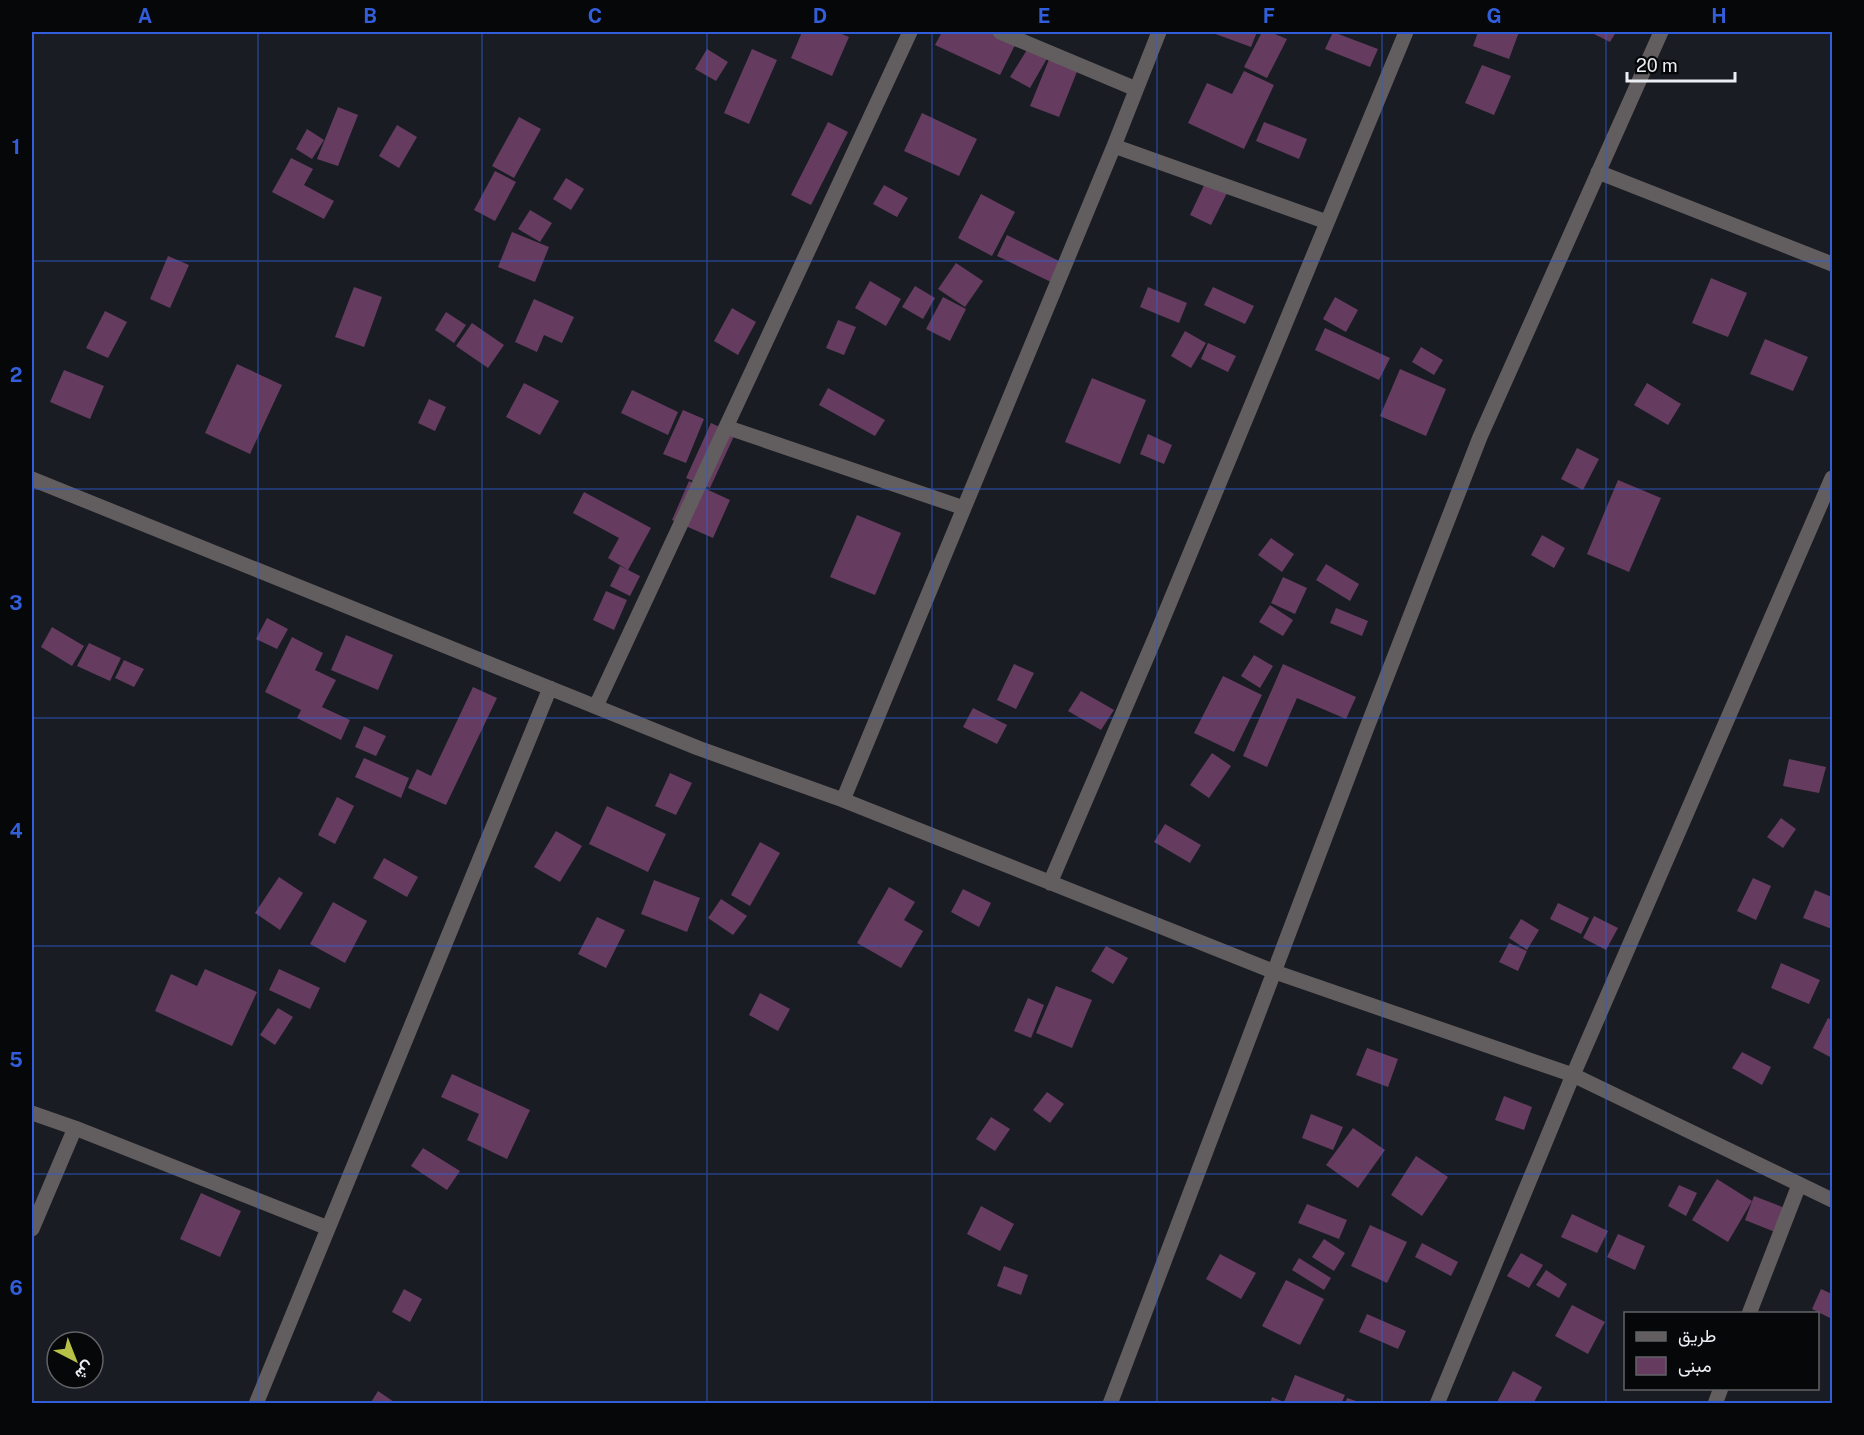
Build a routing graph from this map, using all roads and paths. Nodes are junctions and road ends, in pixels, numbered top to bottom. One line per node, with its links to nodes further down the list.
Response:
1 (910, 32): 11 (street)
2 (1000, 32): 6 (street)
3 (1159, 32): 6 (street)
4 (1406, 32): 9 (street)
5 (1661, 32): 8 (street)
6 (1136, 89): 7 (street)
7 (1114, 146): 9 (street); 14 (street)
8 (1598, 172): 10 (street); 19 (street)
9 (1327, 222): 18 (street)
10 (1833, 264)
11 (726, 427): 14 (street); 16 (street)
12 (1833, 478): 20 (street)
13 (32, 479): 15 (street)
14 (964, 508): 17 (street)
15 (550, 688): 16 (street); 25 (street)
16 (596, 706): 17 (street)
17 (843, 800): 18 (street)
18 (1050, 882): 19 (street)
19 (1275, 972): 20 (street); 30 (street)
20 (1573, 1075): 23 (street); 31 (street)
21 (32, 1113): 22 (street)
22 (75, 1128): 25 (street); 26 (street)
23 (1799, 1185): 24 (street); 27 (street)
24 (1833, 1200)
25 (328, 1228): 29 (street)
26 (32, 1229)
27 (1750, 1312)
28 (1721, 1390): 32 (street)
29 (256, 1404)
30 (1110, 1404)
31 (1437, 1404)
32 (1715, 1404)

